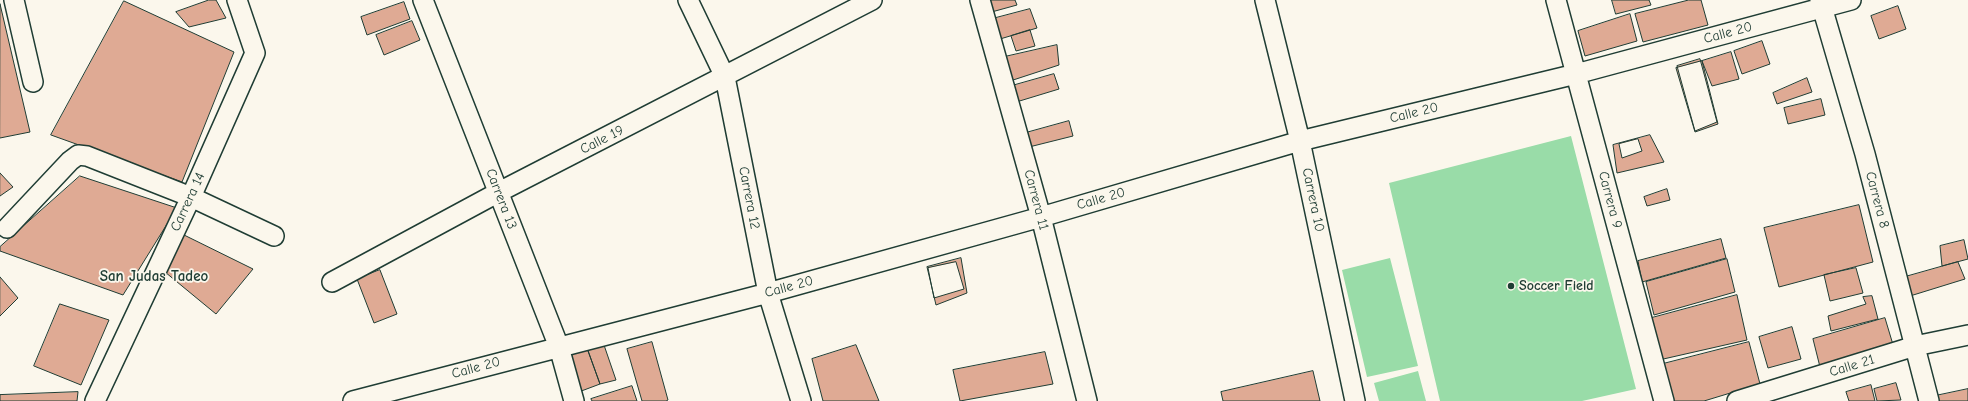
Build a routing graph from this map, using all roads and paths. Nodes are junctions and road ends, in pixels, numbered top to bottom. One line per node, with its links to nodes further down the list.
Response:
1 (14, 0): 13 (street)
2 (237, 0): 16 (street, Carrera 14)
3 (423, 0): 15 (street, Carrera 13)
4 (688, 0): 12 (street, Carrera 12)
5 (872, 0): 12 (street, Calle 19)
6 (980, 0): 17 (street, Carrera 11)
7 (1265, 0): 14 (street, Carrera 10)
8 (1556, 0): 11 (street, Carrera 9)
9 (1851, 0): 10 (street, Calle 20)
10 (1821, 4): 11 (street, Calle 20); 23 (street, Carrera 8)
11 (1576, 74): 14 (street, Calle 20); 31 (street, Carrera 9)
12 (725, 77): 15 (street, Calle 19); 21 (street, Carrera 12)
13 (34, 82)
14 (1300, 141): 17 (street, Calle 20); 30 (street, Carrera 10)
15 (499, 192): 20 (street, Calle 19); 24 (street, Carrera 13)
16 (191, 197): 18 (street); 19 (street); 25 (street, Carrera 14)
17 (1041, 217): 21 (street, Calle 20); 29 (street, Carrera 11)
18 (7, 228)
19 (274, 236)
20 (332, 282)
21 (768, 293): 24 (street, Calle 20); 28 (street, Carrera 12)
22 (1968, 335): 23 (street, Calle 21)
23 (1916, 346): 32 (street, Calle 21); 33 (street, Carrera 8)
24 (559, 347): 26 (street, Calle 20); 27 (street, Carrera 13)
25 (96, 401)
26 (353, 401)
27 (574, 401)
28 (801, 401)
29 (1087, 401)
30 (1355, 401)
31 (1664, 401)
32 (1737, 401)
33 (1929, 401)

